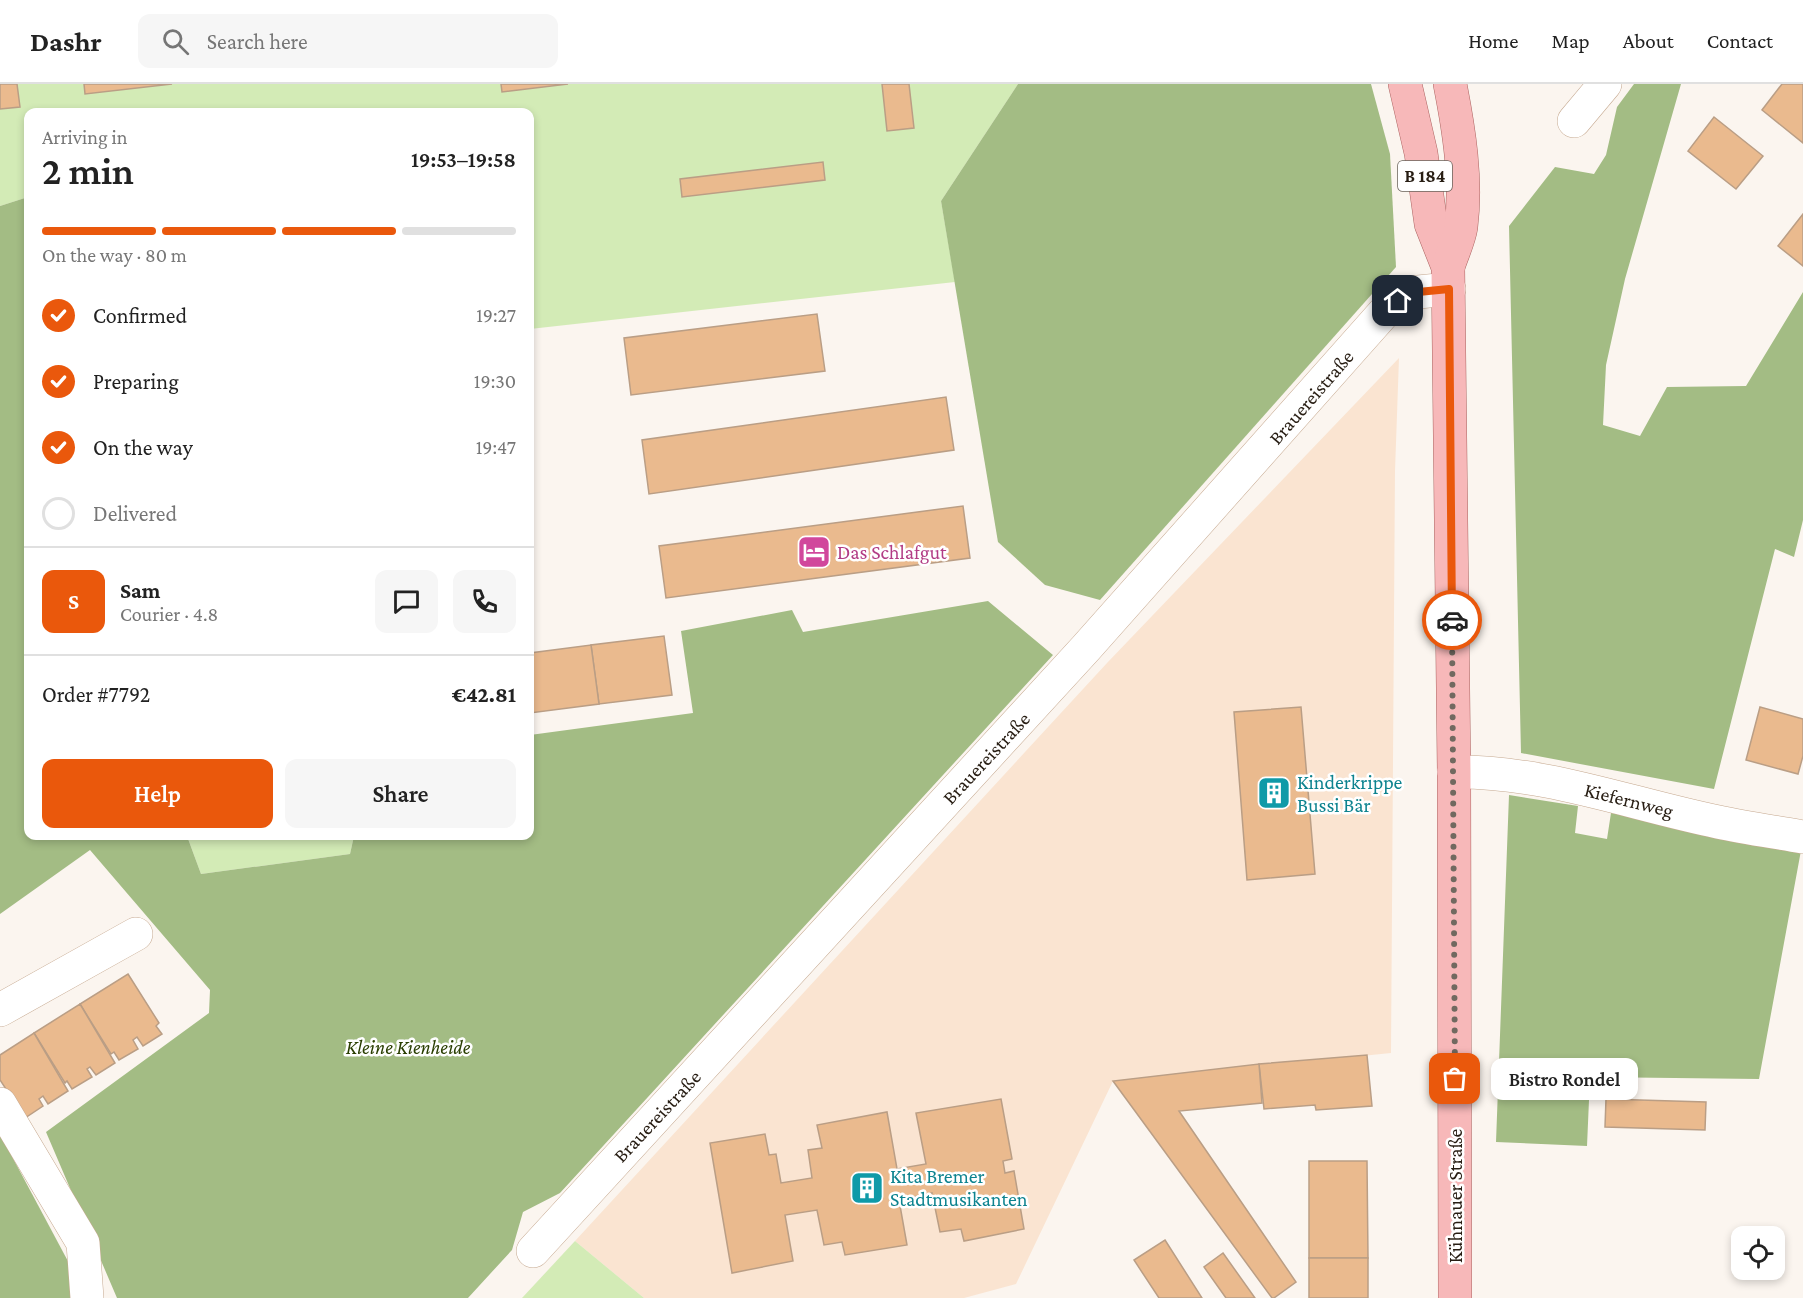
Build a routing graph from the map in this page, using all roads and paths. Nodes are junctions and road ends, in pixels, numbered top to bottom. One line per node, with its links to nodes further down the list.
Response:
1 (1405, 84): 5 (main road, Kühnauer Straße / B 184)
2 (1450, 84): 5 (main road, Kühnauer Straße / B 184)
3 (1605, 84): 4 (street)
4 (1574, 121)
5 (1448, 278): 6 (main road, Kühnauer Straße / B 184); 11 (street, Brauereistraße)
6 (1454, 772): 7 (street, Kiefernweg); 13 (main road, Kühnauer Straße / B 184)
7 (1803, 837)
8 (136, 934): 9 (street)
9 (0, 1010)
10 (0, 1104): 12 (street)
11 (533, 1251)
12 (87, 1298)
13 (1455, 1298)

